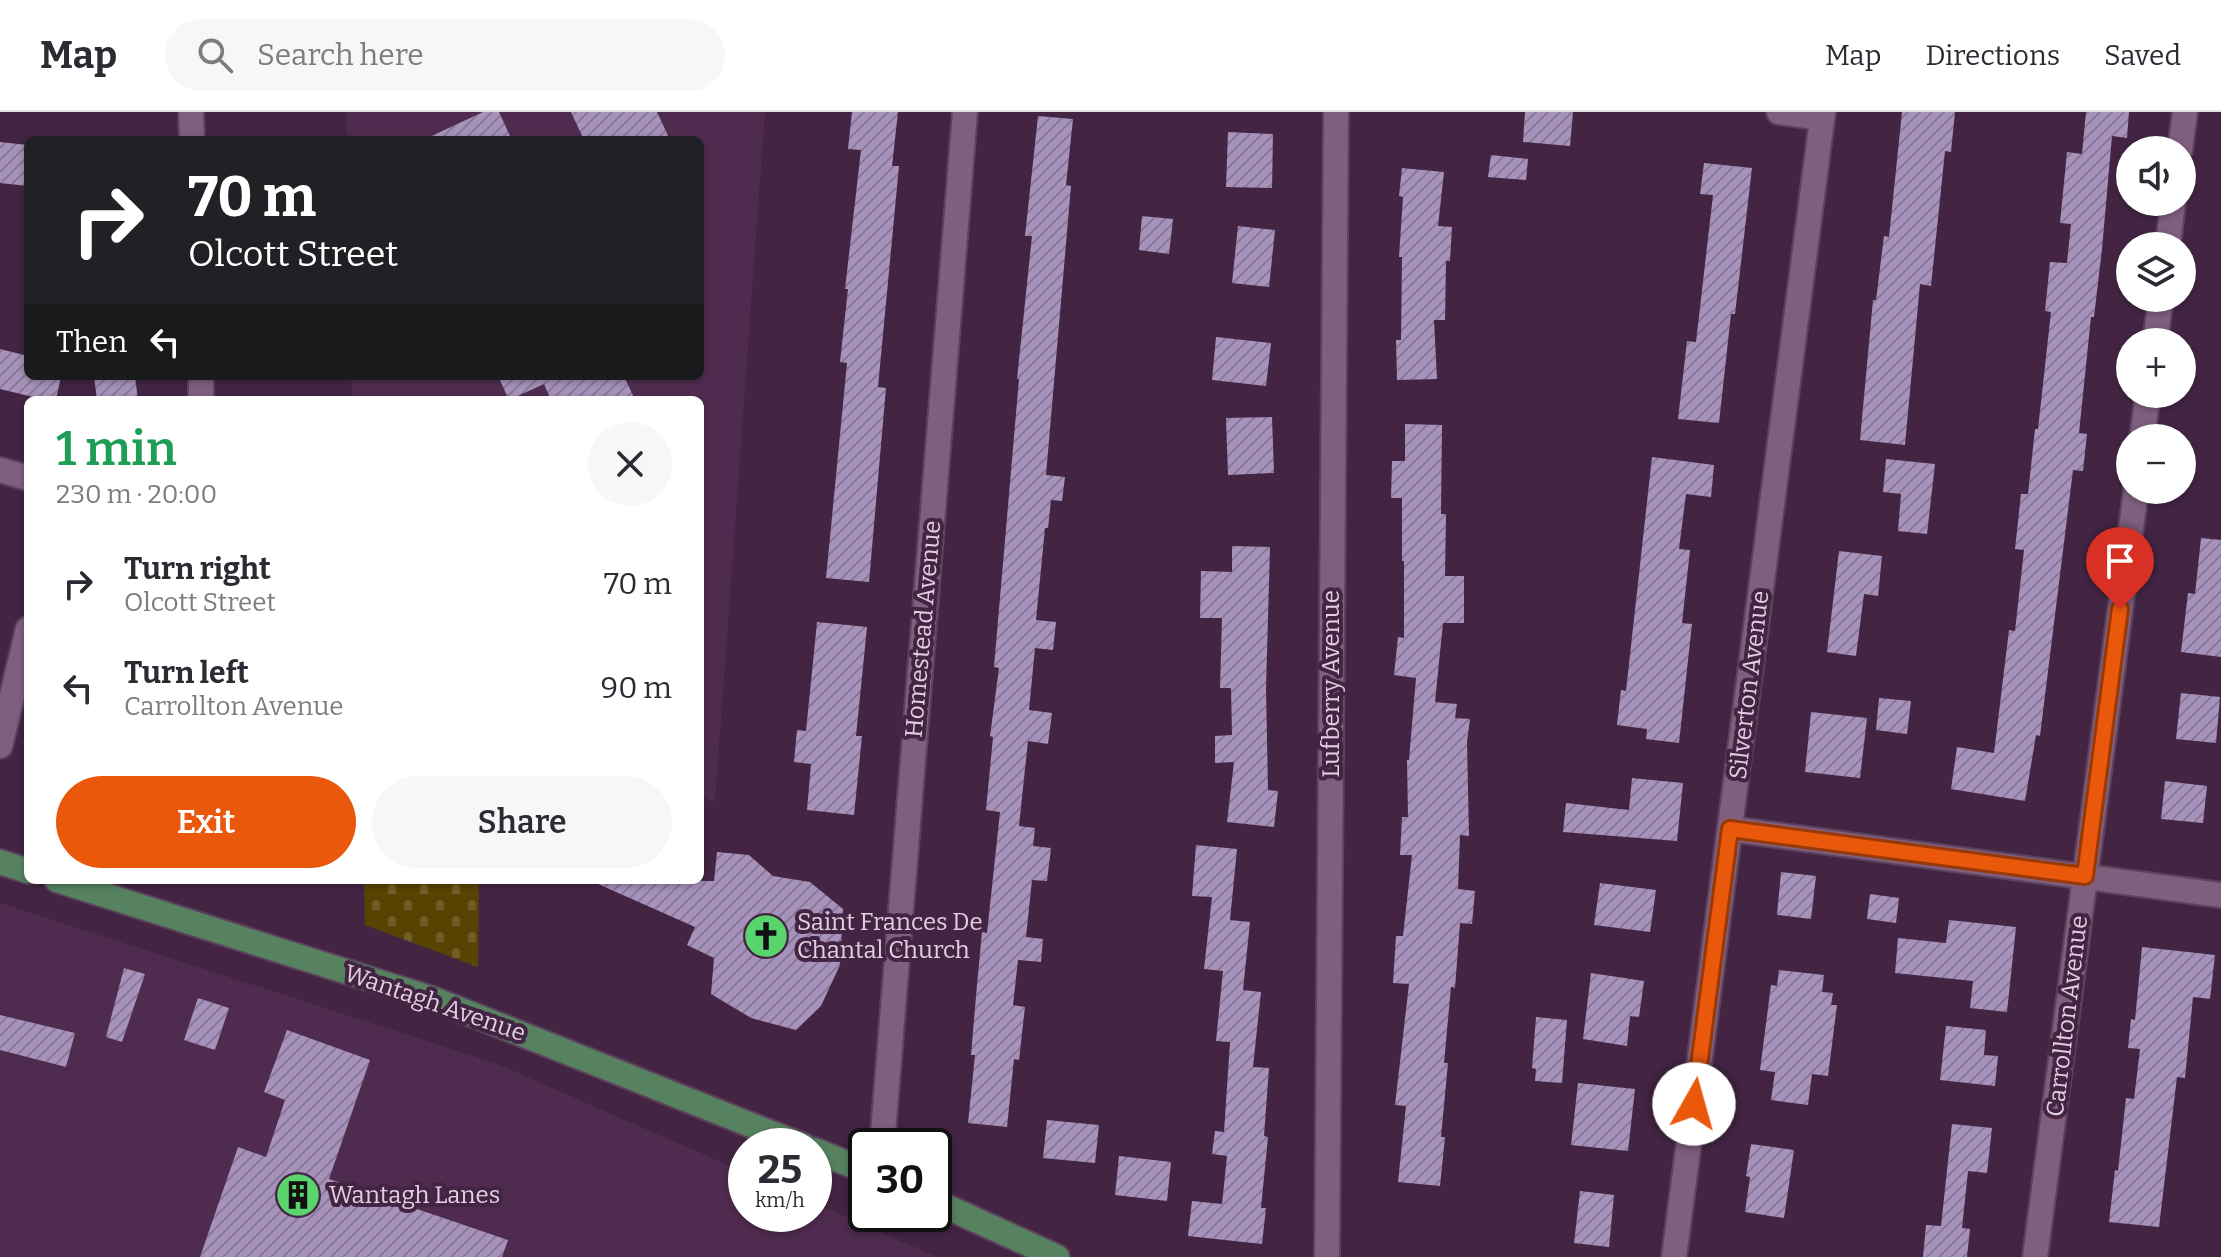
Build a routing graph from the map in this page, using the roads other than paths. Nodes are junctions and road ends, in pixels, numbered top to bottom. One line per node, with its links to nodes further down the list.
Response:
1 (191, 112): 7 (street)
2 (965, 112): 21 (street, Homestead Avenue)
3 (1336, 112): 24 (street, Lufberry Avenue)
4 (1779, 112): 6 (street)
5 (2185, 112): 8 (street)
6 (1822, 115): 14 (street, Silverton Avenue)
7 (192, 136)
8 (2182, 136)
9 (0, 470): 10 (street)
10 (24, 477)
11 (2134, 504): 17 (street, Carrollton Avenue)
12 (24, 646): 13 (street)
13 (0, 746)
14 (1730, 829): 17 (street); 25 (street, Silverton Avenue)
15 (0, 862): 16 (main road)
16 (24, 870)
17 (2085, 876): 19 (street); 26 (street, Carrollton Avenue)
18 (70, 884): 20 (main road, Wantagh Avenue)
19 (2221, 895)
20 (759, 1128)
21 (883, 1128)
22 (952, 1209): 23 (main road)
23 (1057, 1257)
24 (1327, 1257)
25 (1674, 1257)
26 (2035, 1257)

